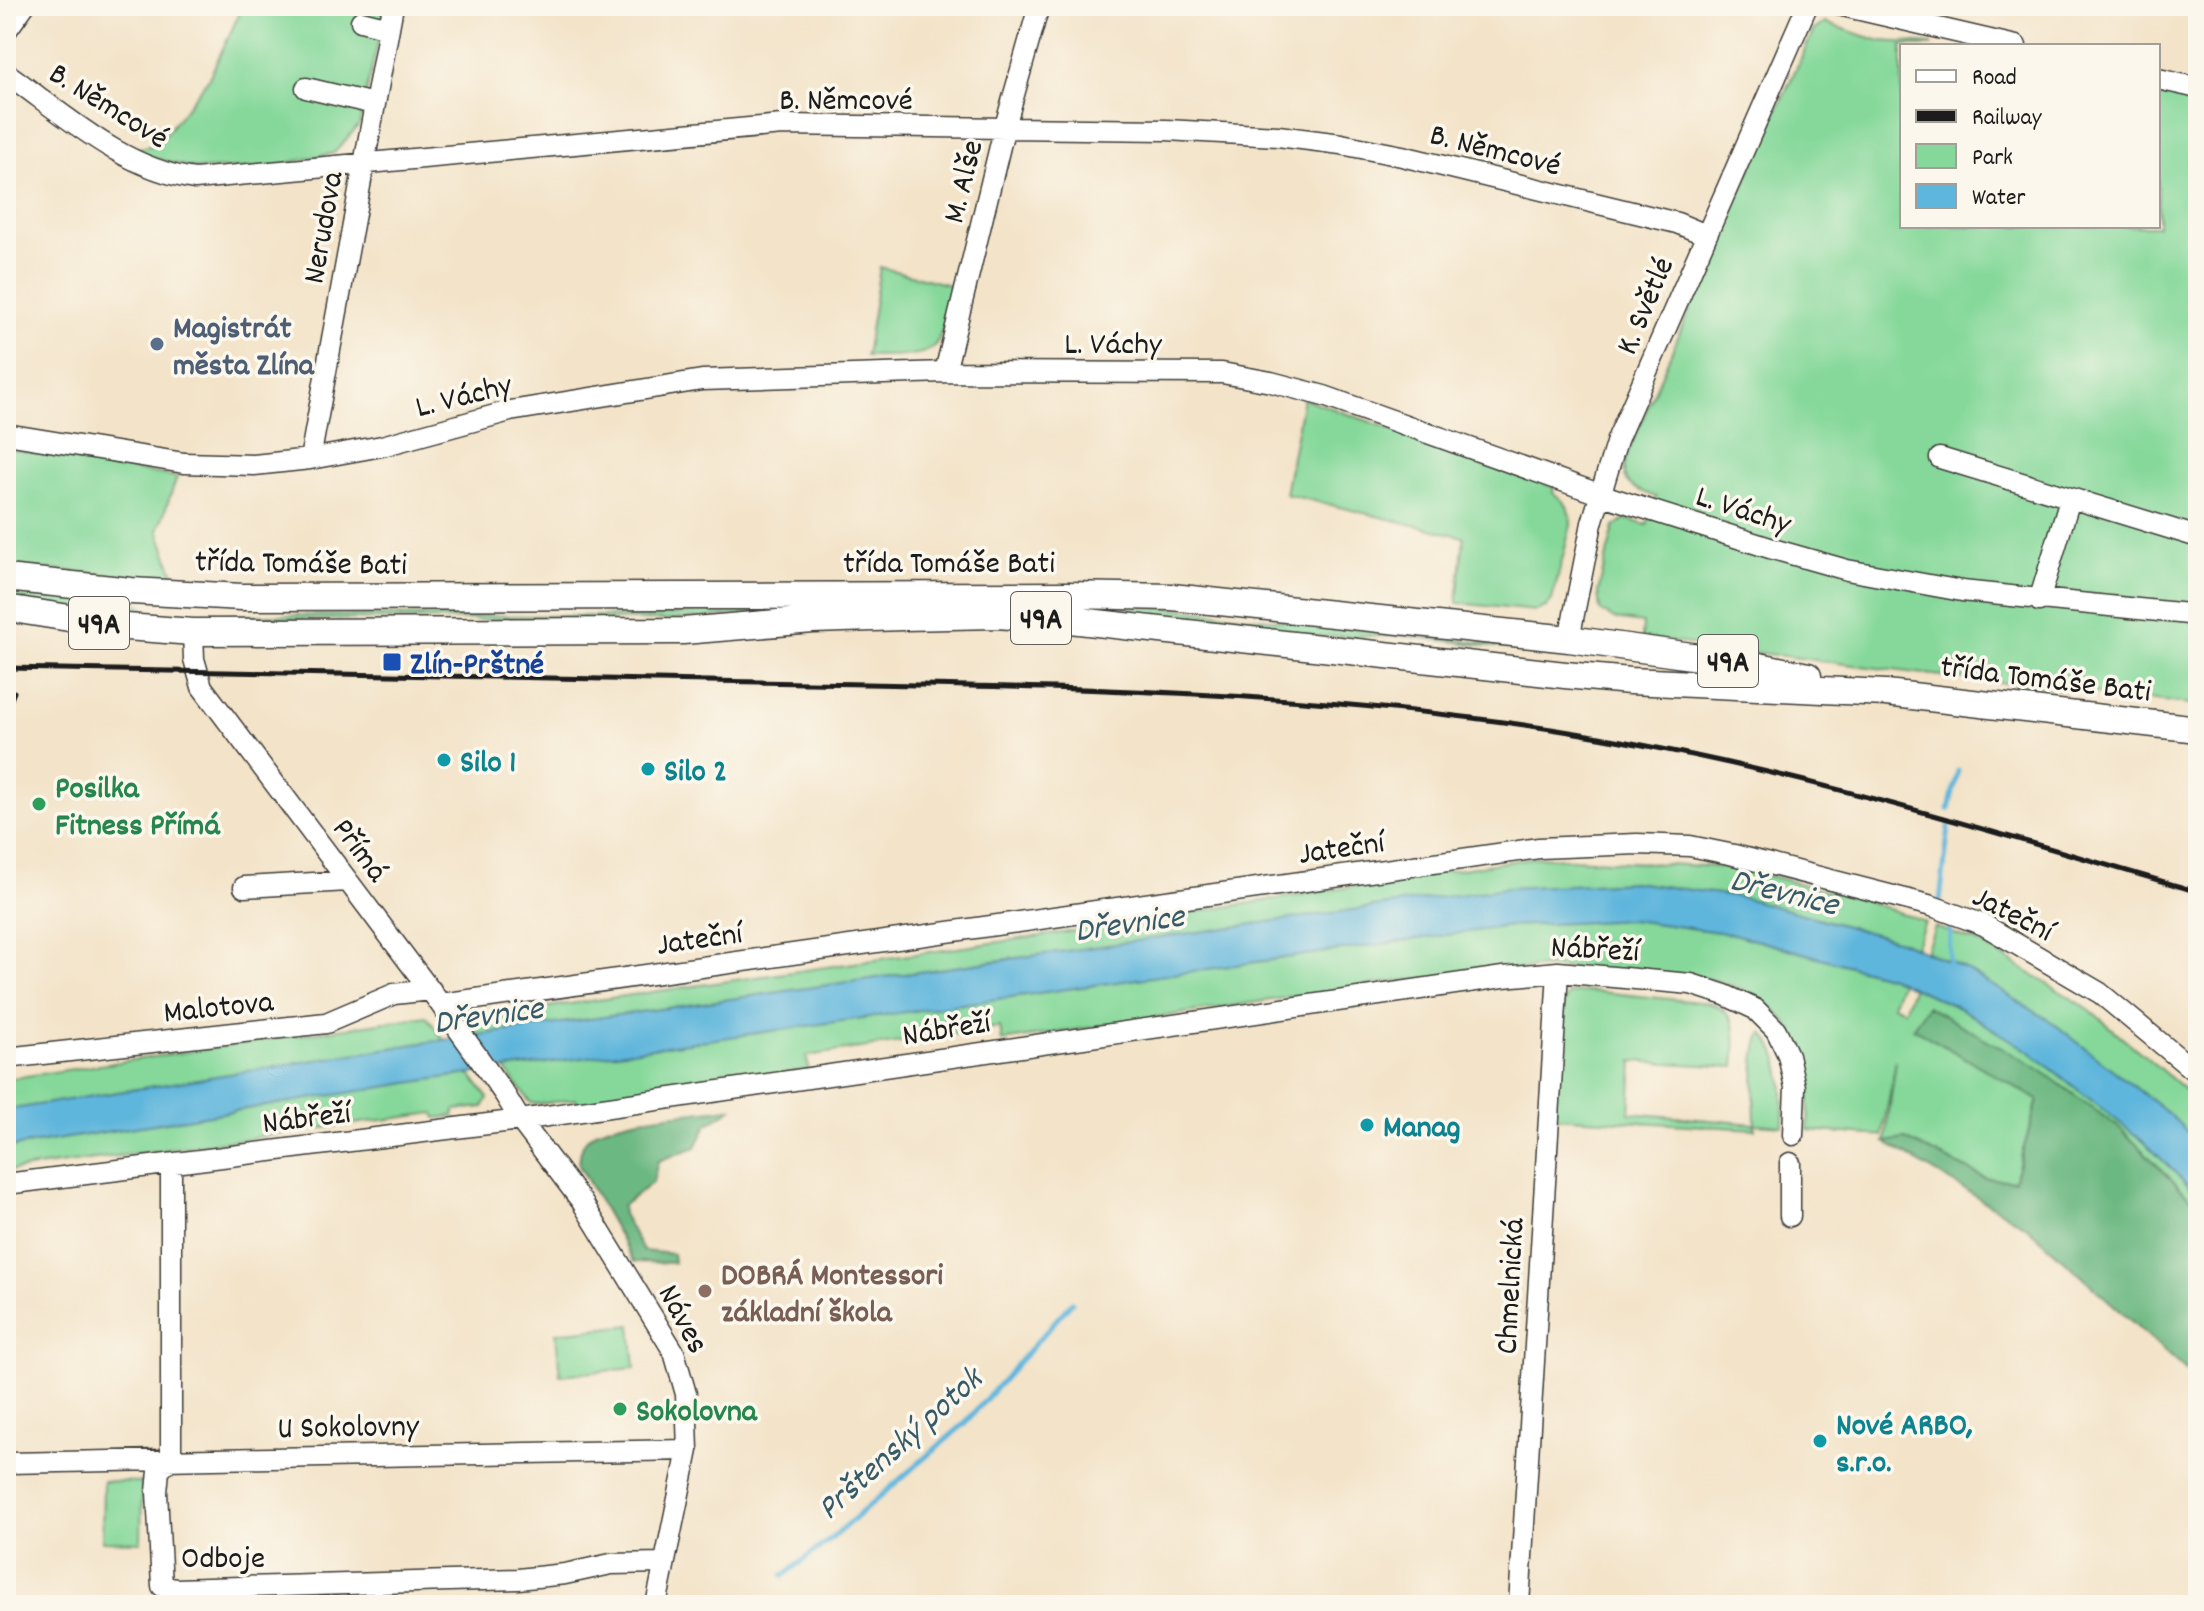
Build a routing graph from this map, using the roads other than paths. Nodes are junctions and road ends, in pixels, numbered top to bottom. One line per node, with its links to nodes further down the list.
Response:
1 (24, 6): 8 (street)
2 (393, 6): 7 (street, Nerudova)
3 (1039, 6): 15 (street, M. Alše)
4 (1807, 6): 17 (street, K. Světlé)
5 (1843, 6): 9 (street)
6 (361, 21): 7 (street)
7 (389, 28): 14 (street, Nerudova)
8 (6, 31)
9 (2007, 44)
10 (6, 73): 16 (street, B. Němcové)
11 (2160, 79): 13 (street)
12 (306, 88): 14 (street)
13 (2198, 88)
14 (374, 104): 16 (street, Nerudova)
15 (1004, 130): 16 (street, B. Němcové); 17 (street, B. Němcové); 18 (street, M. Alše)
16 (362, 165): 21 (street, Nerudova)
17 (1706, 235): 22 (street, K. Světlé)
18 (945, 372): 21 (street, L. Váchy); 22 (street, L. Váchy)
19 (6, 434): 21 (street, L. Váchy)
20 (1940, 458): 23 (street)
21 (310, 459)
22 (1599, 494): 27 (street, L. Váchy); 31 (street, K. Světlé)
23 (2070, 499): 24 (street); 27 (street)
24 (2198, 537)
25 (6, 578): 26 (main road, třída Tomáše Bati / 49A)
26 (192, 595): 30 (main road); 31 (main road, třída Tomáše Bati / 49A)
27 (2039, 601): 29 (street, L. Váchy)
28 (6, 608): 30 (main road, třída Tomáše Bati / 49A)
29 (2198, 615)
30 (193, 632): 32 (main road, třída Tomáše Bati / 49A); 35 (street, Přímá)
31 (1569, 639): 32 (main road); 33 (main road, třída Tomáše Bati / 49A)
32 (1565, 675): 33 (main road, třída Tomáše Bati / 49A)
33 (1886, 693): 34 (main road, třída Tomáše Bati / 49A)
34 (2198, 729)
35 (348, 881): 36 (street); 38 (street, Přímá)
36 (244, 887)
37 (1558, 972): 42 (street, Nábřeží); 43 (street, Nábřeží); 53 (street, Chmelnická)
38 (441, 1004): 39 (street, Malotova); 40 (street, Jateční); 41 (street, Přímá)
39 (6, 1058)
40 (2198, 1074)
41 (505, 1095): 42 (street, Náves)
42 (520, 1120): 45 (street, Nábřeží); 48 (street, Náves)
43 (1793, 1135)
44 (1790, 1163): 47 (street)
45 (171, 1164): 46 (street, Nábřeží); 49 (street, Odboje)
46 (6, 1184)
47 (1790, 1216)
48 (688, 1450): 49 (street, U Sokolovny); 51 (street, Náves)
49 (171, 1458): 50 (street, U Sokolovny); 51 (street, Odboje)
50 (8, 1463)
51 (663, 1563): 52 (street, Náves)
52 (656, 1605)
53 (1519, 1605)

